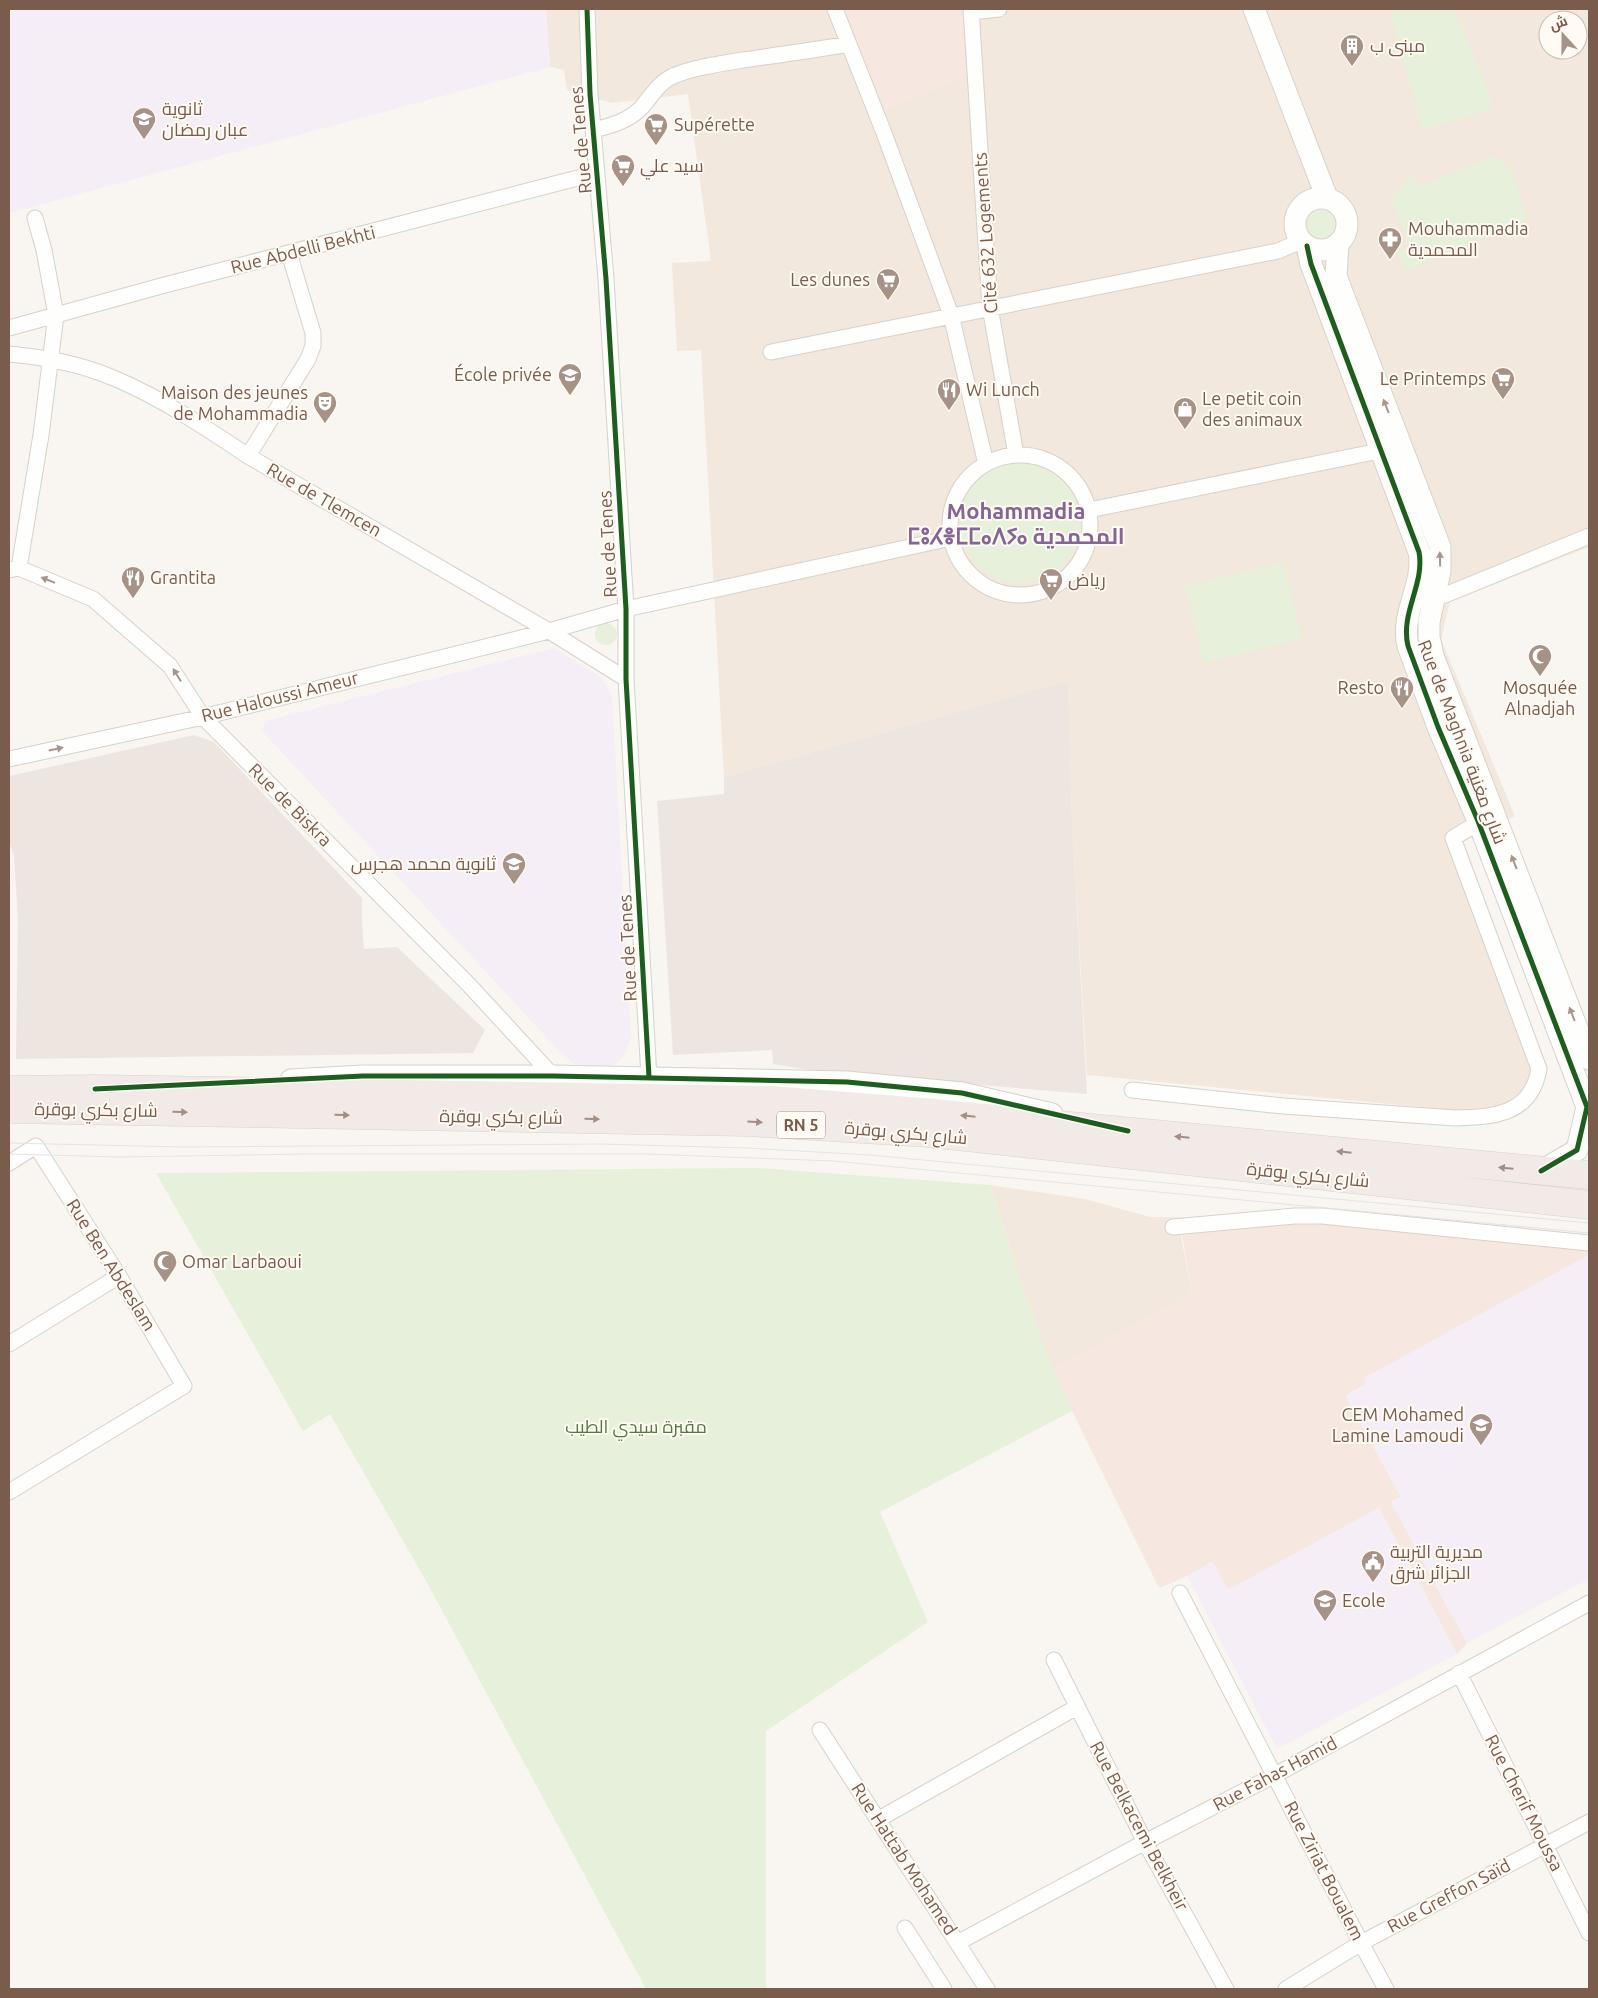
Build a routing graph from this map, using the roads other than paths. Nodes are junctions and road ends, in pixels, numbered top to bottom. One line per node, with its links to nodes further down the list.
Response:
1 (586, 9): 7 (street, Rue de Tenes)
2 (835, 9): 6 (street)
3 (999, 9): 5 (street)
4 (1254, 9): 9 (street)
5 (971, 10): 14 (street, Cité 632 Logements)
6 (849, 44): 7 (street); 16 (street)
7 (593, 130): 8 (street, Rue de Tenes)
8 (597, 173): 13 (street, Rue Abdelli Bekhti); 31 (street, Rue de Tenes)
9 (1327, 198): 11 (street); 12 (street)
10 (35, 218): 15 (street)
11 (1304, 244): 12 (street); 14 (street); 21 (street, Rue de Maghnia شارع مغنية)
12 (1338, 244): 21 (street, Rue de Maghnia شارع مغنية, one-way to 12)
13 (289, 253): 15 (street, Rue Abdelli Bekhti); 23 (street)
14 (990, 307): 16 (street); 22 (street, Cité 632 Logements)
15 (56, 315): 17 (street, Rue Abdelli Bekhti); 20 (street)
16 (951, 315): 18 (street); 24 (street)
17 (9, 328)
18 (771, 352)
19 (9, 354): 20 (street, Rue de Tlemcen)
20 (51, 359): 23 (street, Rue de Tlemcen); 28 (street)
21 (1392, 448): 25 (street); 29 (street, Rue de Maghnia شارع مغنية); 30 (street, Rue de Maghnia شارع مغنية, one-way to 21)
22 (1016, 455): 24 (street); 25 (street)
23 (248, 456): 32 (street, Rue de Tlemcen)
24 (986, 464): 27 (street)
25 (1089, 510): 27 (street)
26 (1589, 536): 30 (street)
27 (951, 538): 31 (street, Rue Haloussi Ameur)
28 (14, 569): 34 (street, Rue de Biskra, one-way to 28)
29 (1414, 591): 30 (street); 36 (street, Rue de Maghnia شارع مغنية)
30 (1435, 595): 36 (street, Rue de Maghnia شارع مغنية)
31 (626, 609): 32 (street, Rue Haloussi Ameur); 33 (street, Rue de Tenes)
32 (549, 631): 33 (street, Rue de Tlemcen); 34 (street, Rue Haloussi Ameur)
33 (626, 679): 39 (street, Rue de Tenes)
34 (203, 716): 35 (street, Rue Haloussi Ameur, one-way to 34); 38 (street, Rue de Biskra)
35 (9, 759)
36 (1487, 817): 37 (street, Rue de Maghnia شارع مغنية, one-way to 36); 42 (street); 46 (street, Rue de Maghnia شارع مغنية)
37 (1589, 1059)
38 (553, 1076): 39 (street); 40 (street)
39 (649, 1077): 44 (street)
40 (96, 1089): 41 (highway, شارع بكري بوقرة / RN 5); 44 (highway, شارع بكري بوقرة / RN 5, one-way to 40)
41 (9, 1090)
42 (1132, 1090)
43 (9, 1109): 48 (highway, شارع بكري بوقرة / RN 5, one-way to 48)
44 (1128, 1131): 46 (highway, شارع بكري بوقرة / RN 5, one-way to 44)
45 (9, 1163): 51 (street, Rue Ben Abdeslam)
46 (1541, 1171): 47 (highway, شارع بكري بوقرة / RN 5)
47 (1588, 1175)
48 (1589, 1205)
49 (1173, 1226): 50 (street)
50 (1589, 1243)
51 (120, 1276): 52 (street); 53 (street, Rue Ben Abdeslam)
52 (9, 1344)
53 (9, 1492)
54 (1180, 1593): 60 (street, Rue Ziriat Boualem)
55 (1589, 1602): 57 (street, Rue Fahas Hamid)
56 (1054, 1660): 58 (street, Rue Belkacemi Belkheir)
57 (1459, 1673): 60 (street, Rue Fahas Hamid); 64 (street, Rue Cherif Moussa)
58 (1077, 1706): 61 (street); 63 (street, Rue Belkacemi Belkheir)
59 (820, 1730): 61 (street, Rue Hattab Mohamed)
60 (1275, 1775): 63 (street, Rue Fahas Hamid); 68 (street, Rue Ziriat Boualem)
61 (878, 1819): 67 (street, Rue Hattab Mohamed)
62 (1589, 1822): 64 (street, Rue Greffon Saïd)
63 (1144, 1842): 67 (street, Rue Fahas Hamid); 71 (street, Rue Belkacemi Belkheir)
64 (1545, 1845): 66 (street, Rue Cherif Moussa); 68 (street, Rue Greffon Saïd)
65 (905, 1928): 69 (street)
66 (1589, 1933)
67 (959, 1942): 70 (street, Rue Hattab Mohamed)
68 (1360, 1943): 72 (street, Rue Greffon Saïd); 73 (street, Rue Ziriat Boualem)
69 (944, 1989)
70 (987, 1989)
71 (1226, 1989)
72 (1286, 1989)
73 (1386, 1989)

